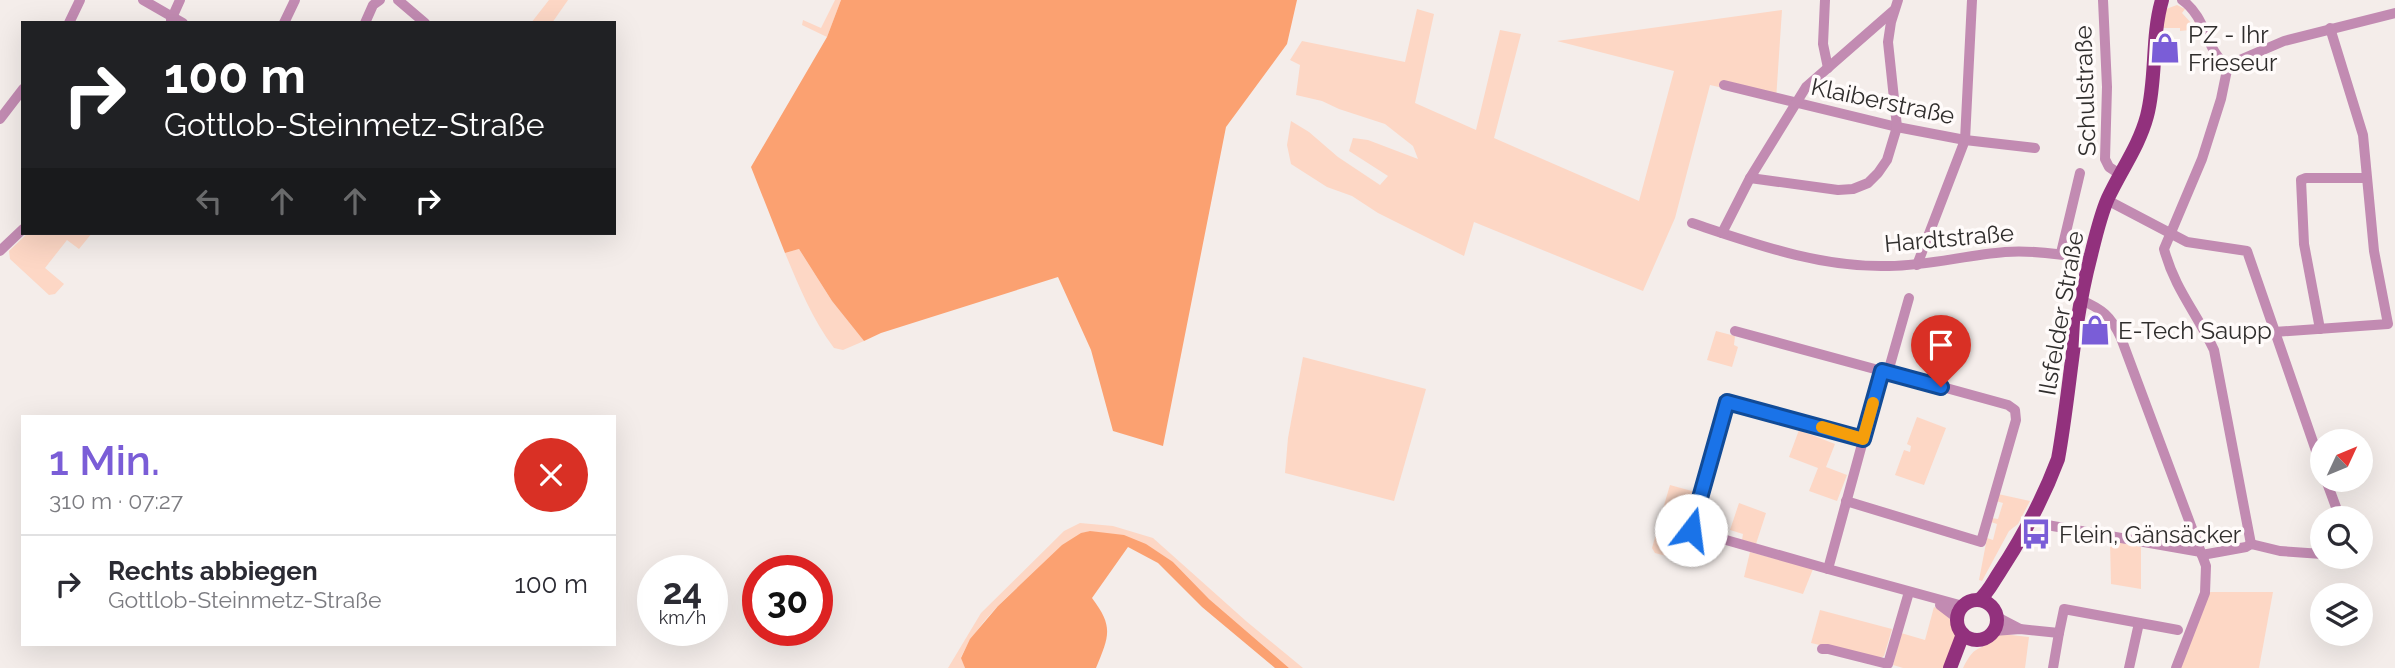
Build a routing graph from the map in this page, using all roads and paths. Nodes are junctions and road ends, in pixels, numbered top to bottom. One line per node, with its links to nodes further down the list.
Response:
1 (79, 0): 14 (street)
2 (143, 0): 15 (street)
3 (180, 0): 15 (street)
4 (295, 0): 16 (street)
5 (380, 0): 17 (street)
6 (398, 0): 18 (street)
7 (1825, 0): 21 (street)
8 (1972, 0): 27 (street)
9 (2103, 0): 30 (street, Schulstraße)
10 (2162, 0): 30 (main road, Ilsfelder Straße)
11 (2182, 0): 20 (street)
12 (1900, 3): 21 (street); 26 (street)
13 (2395, 13): 19 (street)
14 (70, 21)
15 (176, 21)
16 (285, 21)
17 (366, 21)
18 (423, 21)
19 (2330, 28): 20 (street); 32 (street)
20 (2228, 65): 37 (street)
21 (1828, 68): 24 (street)
22 (1724, 85): 24 (street, Klaiberstraße)
23 (21, 92): 25 (street)
24 (1796, 103): 26 (street, Klaiberstraße); 31 (street)
25 (0, 119)
26 (1897, 127): 27 (street, Klaiberstraße); 31 (street)
27 (1965, 140): 28 (street, Klaiberstraße); 41 (street)
28 (2035, 148)
29 (2080, 173): 39 (street)
30 (2120, 175): 33 (main road, Ilsfelder Straße)
31 (1750, 178): 36 (street)
32 (2367, 178): 44 (street); 44 (street)
33 (2107, 200): 37 (street); 40 (main road, Ilsfelder Straße)
34 (1692, 223): 36 (street, Hardtstraße)
35 (21, 231): 38 (street)
36 (1722, 233): 41 (street, Hardtstraße)
37 (2169, 234): 46 (street); 52 (street)
38 (0, 251)
39 (2061, 253): 40 (street, Hardtstraße); 41 (street, Hardtstraße)
40 (2090, 259): 43 (main road, Ilsfelder Straße)
41 (1917, 265)
42 (1909, 298): 47 (street)
43 (2081, 300): 53 (main road, Ilsfelder Straße); 54 (street)
44 (2319, 329): 46 (street)
45 (1735, 331): 47 (street)
46 (2274, 332): 48 (street)
47 (1885, 372): 49 (street); 50 (street)
48 (2310, 434)
49 (1863, 439): 50 (street); 56 (street)
50 (1846, 502): 56 (street)
51 (2048, 525): 54 (street)
52 (2251, 544): 54 (street); 55 (street)
53 (2013, 552): 58 (main road, Ilsfelder Straße); 60 (main road, Ilsfelder Straße)
54 (2202, 553): 70 (street)
55 (2310, 553)
56 (1828, 569): 57 (street)
57 (1909, 592): 59 (street); 65 (street)
58 (1979, 600): 59 (main road); 60 (main road)
59 (1960, 612): 64 (main road)
60 (1995, 619): 63 (street); 64 (main road)
61 (2138, 623): 62 (street); 63 (street); 69 (street)
62 (2178, 630)
63 (2059, 633): 68 (street)
64 (1969, 637): 66 (main road); 67 (main road)
65 (1822, 649)
66 (1950, 668)
67 (1956, 668)
68 (2053, 668)
69 (2129, 668)
70 (2176, 668)

